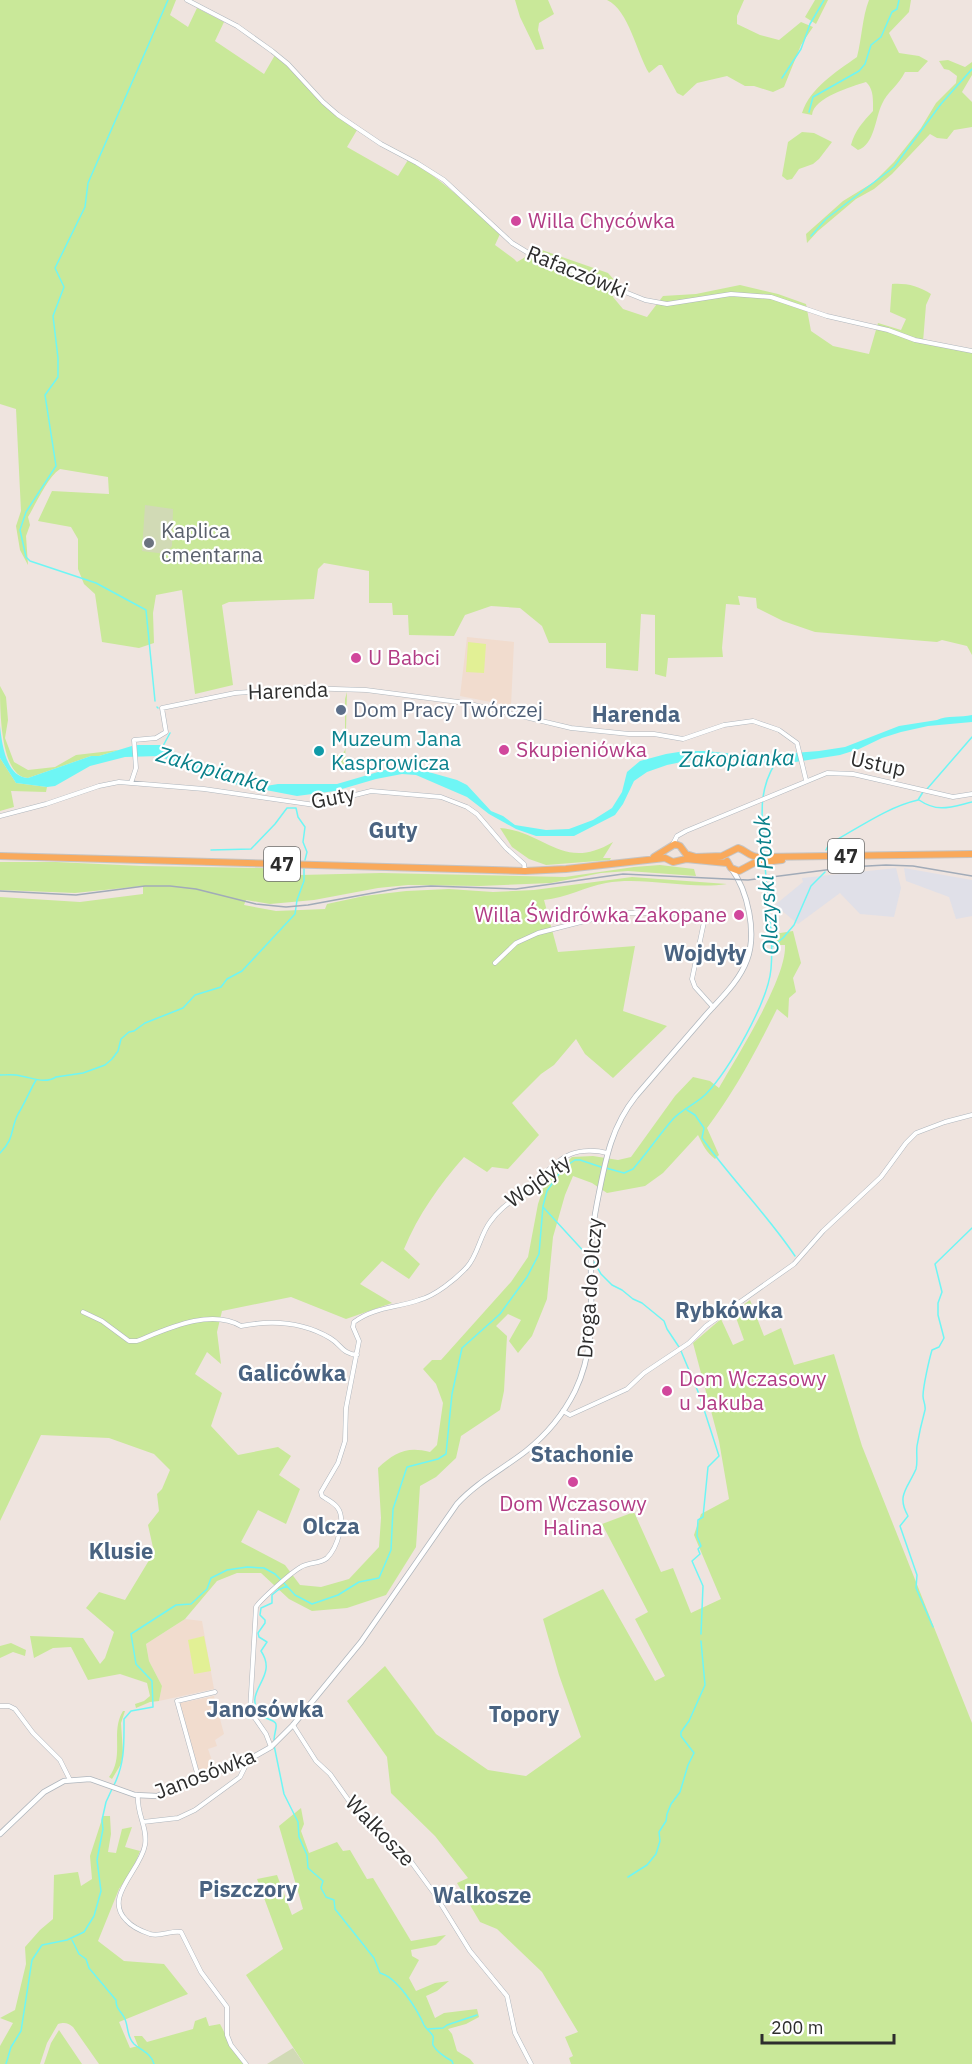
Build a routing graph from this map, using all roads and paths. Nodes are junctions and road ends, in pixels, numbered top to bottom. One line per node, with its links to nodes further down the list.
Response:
1 (187, 0): 2 (street, Rafaczówki)
2 (972, 351)
3 (806, 780): 4 (street, Harenda); 5 (street, Ustup); 7 (street, Ustup)
4 (130, 783): 6 (street, Guty); 21 (street, Guty)
5 (972, 794)
6 (0, 816)
7 (681, 833): 8 (street); 10 (street)
8 (672, 845): 9 (main road, 47); 10 (main road, 47)
9 (666, 850): 15 (main road, 47); 16 (main road)
10 (682, 850): 11 (main road, 47); 18 (main road)
11 (727, 854): 12 (main road, 47); 20 (main road)
12 (748, 854): 17 (main road, 47); 19 (main road)
13 (972, 854): 17 (main road, 47)
14 (0, 856): 21 (main road, 47)
15 (651, 859): 16 (main road, 47); 21 (main road, 47)
16 (668, 859): 18 (main road, 47)
17 (765, 859): 19 (main road, 47)
18 (681, 860): 20 (main road, 47)
19 (748, 865): 22 (main road, 47)
20 (729, 866): 22 (main road, 47); 23 (street)
21 (525, 871)
22 (741, 871): 23 (street)
23 (739, 880): 25 (street)
24 (495, 963): 25 (street)
25 (713, 1007): 27 (street)
26 (972, 1115): 30 (street)
27 (607, 1153): 29 (street, Wojdyły); 30 (street, Droga do Olczy)
28 (83, 1312): 29 (street)
29 (357, 1355): 35 (street, Janosówka)
30 (563, 1411): 31 (street, Droga do Olczy)
31 (370, 1630): 34 (street, Janosówka)
32 (215, 1692): 38 (street)
33 (0, 1706): 37 (street)
34 (293, 1725): 35 (street, Janosówka); 43 (street, Walkosze)
35 (271, 1747): 36 (street, Janosówka)
36 (246, 1761): 38 (street, Janosówka); 40 (street)
37 (70, 1780): 39 (street); 41 (street)
38 (199, 1780): 39 (street, Janosówka)
39 (138, 1795): 40 (street)
40 (143, 1822): 42 (street)
41 (0, 1834)
42 (246, 2064)
43 (531, 2064)

